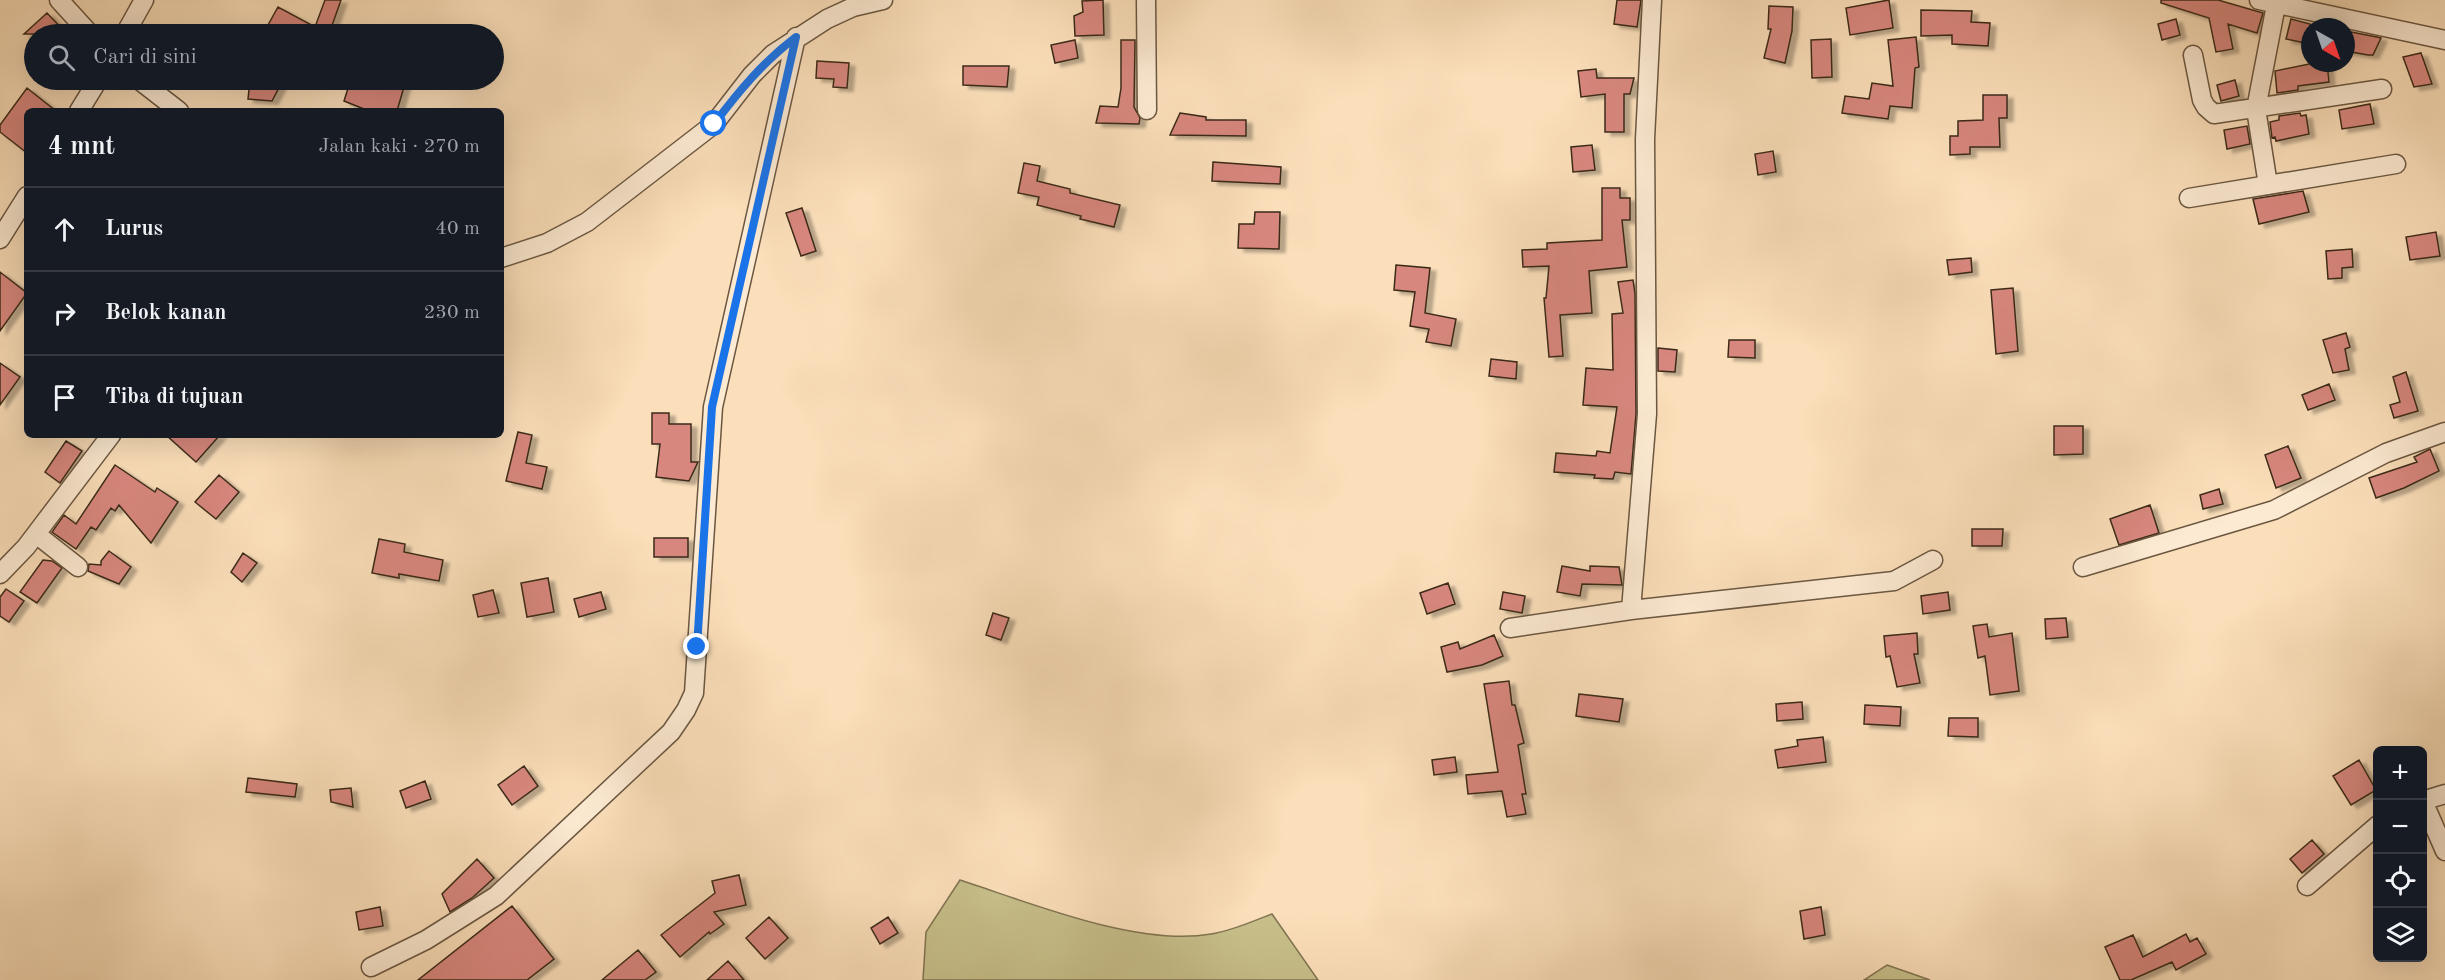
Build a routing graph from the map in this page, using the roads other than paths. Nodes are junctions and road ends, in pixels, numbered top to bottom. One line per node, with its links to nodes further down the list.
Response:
1 (59, 0): 7 (street)
2 (144, 0): 8 (street)
3 (883, 0): 9 (street)
4 (1146, 0): 18 (street)
5 (1652, 0): 32 (street)
6 (2278, 3): 10 (street); 17 (street)
7 (81, 24)
8 (131, 24)
9 (796, 37): 24 (street); 40 (street)
10 (2445, 40)
11 (2193, 55): 17 (street)
12 (2382, 89): 17 (street)
13 (92, 90): 15 (street)
14 (152, 90): 16 (street)
15 (81, 108)
16 (175, 108)
17 (2256, 109): 20 (street)
18 (1147, 110)
19 (2396, 164): 20 (street)
20 (2268, 185): 21 (street)
21 (2188, 198)
22 (24, 201): 23 (street)
23 (0, 240)
24 (504, 257)
25 (2445, 432): 30 (street)
26 (109, 438): 27 (street)
27 (36, 534): 29 (street); 31 (street)
28 (1933, 560): 32 (street)
29 (78, 567)
30 (2083, 567)
31 (0, 574)
32 (1631, 610): 33 (street)
33 (1510, 628)
34 (2445, 794): 35 (street)
35 (2426, 800)
36 (2427, 810): 38 (street)
37 (2373, 829): 39 (street)
38 (2445, 851)
39 (2307, 886)
40 (371, 967)

